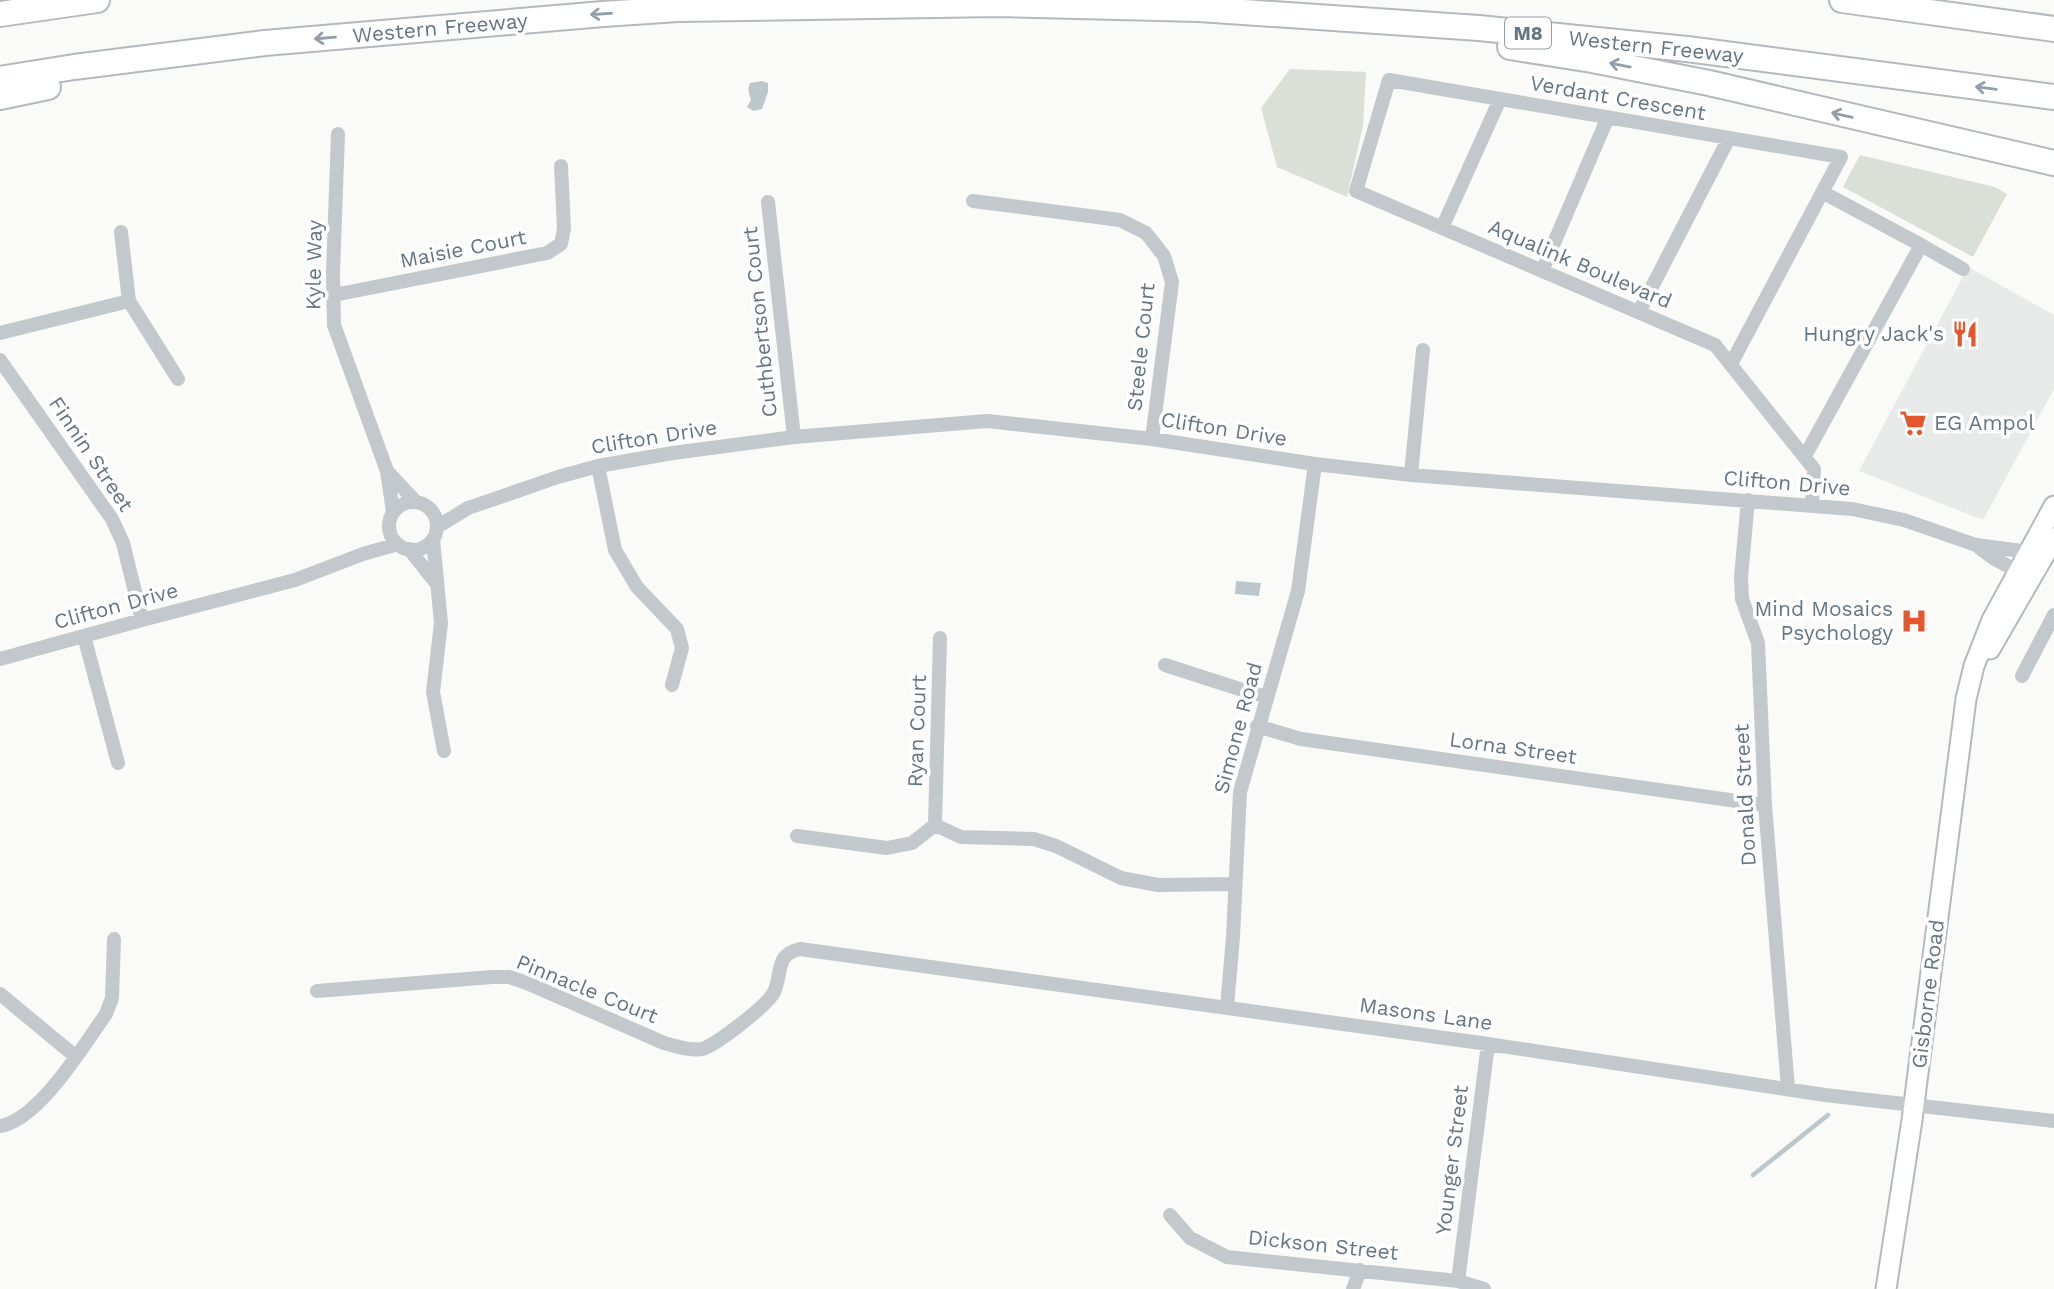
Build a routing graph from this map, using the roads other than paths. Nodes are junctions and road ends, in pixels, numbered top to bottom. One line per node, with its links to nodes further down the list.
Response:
1 (97, 0): 4 (highway)
2 (1842, 0): 5 (highway)
3 (1281, 13): 6 (highway, Western Freeway / M8, one-way to 6); 10 (highway, Western Freeway / M8, one-way to 3); 15 (highway, one-way to 3)
4 (0, 14)
5 (2054, 29)
6 (265, 43): 7 (highway, Western Freeway / M8); 9 (highway)
7 (0, 79)
8 (1389, 80): 11 (street, Verdant Crescent); 20 (street, Aqualink Boulevard)
9 (0, 97)
10 (2054, 97)
11 (1500, 99): 12 (street, Verdant Crescent); 20 (street)
12 (1608, 117): 14 (street, Verdant Crescent); 24 (street)
13 (338, 134): 25 (street, Kyle Way)
14 (1729, 138): 17 (street, Verdant Crescent); 27 (street)
15 (2054, 163)
16 (561, 166): 25 (street, Maisie Court)
17 (1822, 192): 22 (street); 31 (street)
18 (973, 201): 34 (street, Steele Court)
19 (768, 202): 33 (street, Cuthbertson Court)
20 (1442, 228): 24 (street, Aqualink Boulevard)
21 (121, 232): 26 (street)
22 (1921, 245): 23 (street); 35 (street)
23 (1963, 269)
24 (1542, 271): 27 (street, Aqualink Boulevard)
25 (334, 295): 38 (street, Kyle Way)
26 (130, 300): 28 (street); 32 (street)
27 (1639, 312): 31 (street, Aqualink Boulevard)
28 (0, 333)
29 (1423, 350): 39 (street)
30 (0, 360): 55 (street, Finnin Street)
31 (1731, 364): 35 (street, Aqualink Boulevard)
32 (178, 379)
33 (794, 437): 34 (street, Clifton Drive); 37 (street, Clifton Drive)
34 (1152, 439): 36 (street, Clifton Drive)
35 (1805, 456): 42 (street, Aqualink Boulevard)
36 (1315, 464): 39 (street, Clifton Drive); 62 (street, Simone Road)
37 (598, 466): 44 (street, Clifton Drive); 61 (street)
38 (387, 471): 41 (street, Kyle Way); 45 (street, Kyle Way)
39 (1411, 475): 40 (street, Clifton Drive)
40 (1748, 500): 42 (street, Clifton Drive); 66 (street, Donald Street)
41 (422, 505): 44 (street, Clifton Drive); 45 (street); 46 (street)
42 (1812, 505): 48 (street, Clifton Drive)
43 (2054, 506): 51 (main road, Gisborne Road)
44 (468, 508): 46 (street, Clifton Drive)
45 (391, 518): 49 (street); 50 (street, Clifton Drive)
46 (435, 533): 49 (street); 53 (street)
47 (2054, 538): 51 (main road, Gisborne Road)
48 (1976, 545): 51 (street); 52 (street)
49 (404, 547): 50 (street, Clifton Drive); 53 (street)
50 (363, 554): 55 (street, Clifton Drive)
51 (2036, 555): 52 (main road, Gisborne Road)
52 (2025, 575): 78 (main road, Gisborne Road)
53 (436, 583): 64 (street)
54 (2054, 615): 60 (street)
55 (142, 620): 56 (street, Clifton Drive)
56 (84, 636): 58 (street, Clifton Drive); 65 (street)
57 (940, 638): 67 (street, Ryan Court)
58 (0, 659)
59 (1165, 665): 62 (street)
60 (2022, 676)
61 (671, 685)
62 (1268, 696): 63 (street, Simone Road)
63 (1257, 726): 66 (street, Lorna Street); 69 (street, Simone Road)
64 (444, 751)
65 (118, 763)
66 (1765, 805): 77 (street, Donald Street)
67 (935, 825): 68 (street); 69 (street)
68 (797, 836)
69 (1235, 884): 74 (street, Simone Road)
70 (114, 939): 76 (street)
71 (792, 951): 72 (street, Pinnacle Court); 74 (street, Masons Lane)
72 (317, 991)
73 (0, 994): 76 (street)
74 (1227, 1007): 75 (street, Masons Lane)
75 (1488, 1044): 77 (street, Masons Lane); 83 (street, Younger Street)
76 (75, 1056): 80 (street)
77 (1788, 1089): 78 (street, Masons Lane)
78 (1913, 1107): 79 (street, Masons Lane); 86 (main road, Gisborne Road)
79 (2054, 1121)
80 (0, 1126)
81 (1170, 1215): 82 (street, Dickson Street)
82 (1360, 1270): 83 (street, Dickson Street); 84 (street)
83 (1458, 1281): 85 (street, Dickson Street)
84 (1353, 1289)
85 (1484, 1289)
86 (1886, 1289)

